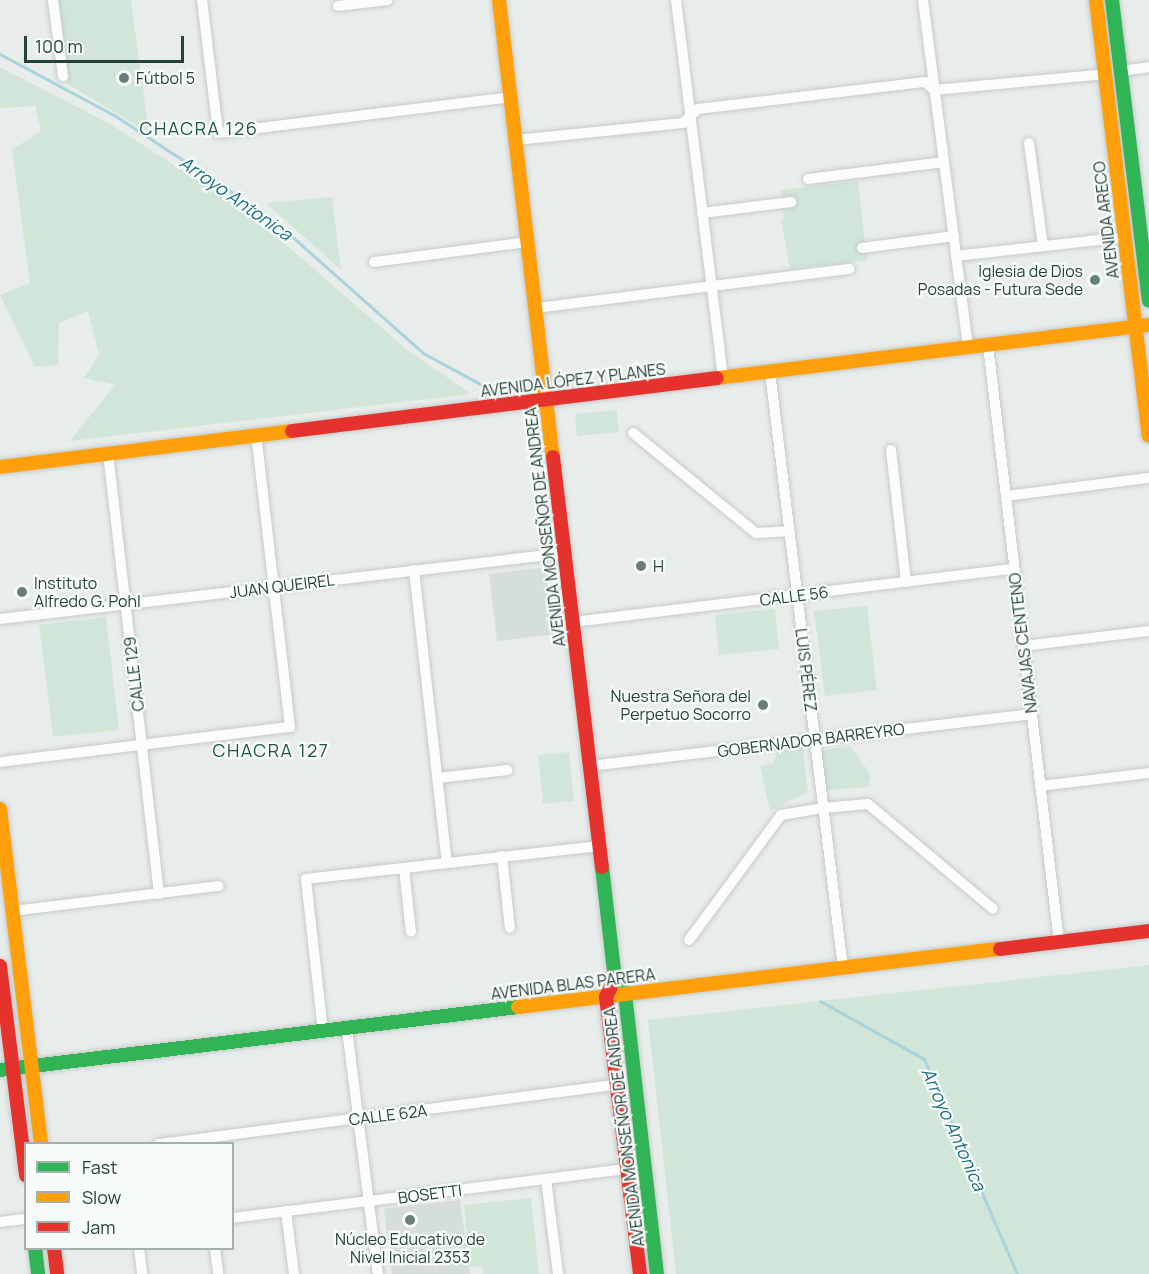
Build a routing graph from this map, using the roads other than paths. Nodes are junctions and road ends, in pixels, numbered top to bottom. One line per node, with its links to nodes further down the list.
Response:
1 (53, 0): 13 (street)
2 (202, 0): 15 (street)
3 (388, 0): 9 (street)
4 (499, 0): 15 (main road, AVENIDA MONSEÑOR DE ANDREA)
5 (676, 0): 16 (street)
6 (923, 0): 14 (street)
7 (1096, 0): 12 (main road, AVENIDA ARECO)
8 (1112, 0): 11 (main road, AVENIDA ARECO)
9 (338, 6)
10 (1149, 67): 11 (street)
11 (1121, 71): 24 (main road, AVENIDA ARECO)
12 (1105, 74): 14 (street); 25 (main road, AVENIDA ARECO)
13 (63, 76)
14 (934, 90): 16 (street); 19 (street)
15 (511, 98): 17 (main road, AVENIDA MONSEÑOR DE ANDREA)
16 (690, 115): 17 (street); 22 (street)
17 (516, 140): 26 (main road, AVENIDA MONSEÑOR DE ANDREA)
18 (1029, 142): 27 (street)
19 (944, 162): 20 (street); 23 (street)
20 (808, 180)
21 (791, 202): 22 (street)
22 (702, 213): 32 (street)
23 (954, 236): 28 (street); 29 (street)
24 (1145, 236): 33 (main road, AVENIDA ARECO)
25 (1125, 237): 27 (street); 35 (main road, AVENIDA ARECO)
26 (528, 242): 30 (street); 34 (main road, AVENIDA MONSEÑOR DE ANDREA)
27 (1043, 246): 29 (street)
28 (862, 248)
29 (956, 256): 37 (street)
30 (374, 262)
31 (850, 269): 32 (street)
32 (711, 286): 34 (street); 39 (street)
33 (1149, 301)
34 (536, 308): 40 (main road, AVENIDA MONSEÑOR DE ANDREA)
35 (1142, 326): 36 (main road, AVENIDA LÓPEZ Y PLANES); 43 (main road, AVENIDA ARECO)
36 (988, 345): 37 (main road, AVENIDA LÓPEZ Y PLANES); 48 (street, NAVAJAS CENTENO)
37 (968, 348): 38 (main road, AVENIDA LÓPEZ Y PLANES)
38 (770, 372): 39 (main road, AVENIDA LÓPEZ Y PLANES); 49 (street, LUIS PÉREZ)
39 (723, 378): 40 (main road, AVENIDA LÓPEZ Y PLANES)
40 (547, 400): 42 (main road, AVENIDA LÓPEZ Y PLANES); 50 (main road, AVENIDA MONSEÑOR DE ANDREA)
41 (633, 433): 49 (street)
42 (256, 435): 45 (main road, AVENIDA LÓPEZ Y PLANES); 54 (street)
43 (1149, 436)
44 (891, 450): 53 (street)
45 (108, 453): 46 (main road, AVENIDA LÓPEZ Y PLANES); 56 (street, CALLE 129)
46 (0, 467)
47 (1149, 478): 48 (street)
48 (1006, 496): 51 (street, NAVAJAS CENTENO)
49 (789, 531): 55 (street, LUIS PÉREZ)
50 (565, 553): 52 (street, JUAN QUEIREL); 58 (main road, AVENIDA MONSEÑOR DE ANDREA)
51 (1014, 569): 53 (street, CALLE 56); 60 (street, NAVAJAS CENTENO)
52 (414, 570): 54 (street, JUAN QUEIREL); 68 (street)
53 (906, 582): 55 (street, CALLE 56)
54 (274, 587): 56 (street, JUAN QUEIREL); 63 (street)
55 (797, 596): 58 (street, CALLE 56); 62 (street, LUIS PÉREZ)
56 (125, 604): 57 (street, JUAN QUEIREL); 63 (street, CALLE 129)
57 (0, 619)
58 (573, 622): 65 (main road, AVENIDA MONSEÑOR DE ANDREA)
59 (1149, 631): 60 (street)
60 (1023, 646): 61 (street, NAVAJAS CENTENO)
61 (1032, 714): 62 (street, GOBERNADOR BARREYRO); 69 (street, NAVAJAS CENTENO)
62 (815, 739): 65 (street, GOBERNADOR BARREYRO); 71 (street, LUIS PÉREZ)
63 (142, 746): 64 (street); 77 (street, CALLE 129)
64 (0, 762)
65 (590, 766): 72 (main road, AVENIDA MONSEÑOR DE ANDREA)
66 (508, 771): 68 (street)
67 (1149, 773): 69 (street)
68 (438, 778): 74 (street)
69 (1040, 786): 84 (street, NAVAJAS CENTENO)
70 (0, 808): 79 (main road)
71 (823, 808): 78 (street); 83 (street); 86 (street, LUIS PÉREZ)
72 (599, 846): 73 (street); 87 (main road, AVENIDA MONSEÑOR DE ANDREA)
73 (502, 856): 74 (street); 80 (street)
74 (447, 862): 75 (street)
75 (404, 868): 82 (street); 91 (street)
76 (218, 886): 77 (street)
77 (159, 894): 79 (street)
78 (993, 909)
79 (12, 910): 92 (main road)
80 (510, 928)
81 (1149, 931): 84 (main road, AVENIDA BLAS PARERA)
82 (411, 932)
83 (689, 940)
84 (1059, 942): 86 (main road, AVENIDA BLAS PARERA)
85 (0, 966): 93 (main road)
86 (843, 968): 88 (main road, AVENIDA BLAS PARERA)
87 (615, 979): 88 (main road, AVENIDA MONSEÑOR DE ANDREA); 89 (main road, AVENIDA MONSEÑOR DE ANDREA)
88 (625, 994): 89 (main road, AVENIDA BLAS PARERA); 118 (main road, AVENIDA MONSEÑOR DE ANDREA)
89 (606, 997): 90 (main road, AVENIDA BLAS PARERA); 94 (main road, AVENIDA MONSEÑOR DE ANDREA)
90 (347, 1029): 91 (main road, AVENIDA BLAS PARERA); 95 (street)
91 (323, 1031): 92 (main road, AVENIDA BLAS PARERA)
92 (32, 1067): 93 (main road, AVENIDA BLAS PARERA); 96 (main road)
93 (6, 1069): 98 (main road)
94 (616, 1085): 95 (street, CALLE 62A); 99 (main road, AVENIDA MONSEÑOR DE ANDREA)
95 (358, 1119): 97 (street, CALLE 62A); 101 (street)
96 (41, 1142)
97 (167, 1142)
98 (24, 1164)
99 (627, 1169): 100 (street, BOSETTI); 117 (main road, AVENIDA MONSEÑOR DE ANDREA)
100 (546, 1179): 101 (street, BOSETTI); 116 (street)
101 (369, 1201): 102 (street, BOSETTI); 115 (street)
102 (286, 1211): 103 (street, BOSETTI); 114 (street)
103 (234, 1218)
104 (24, 1219): 105 (street)
105 (0, 1222)
106 (35, 1250): 110 (main road)
107 (54, 1250): 111 (main road)
108 (139, 1250): 112 (street)
109 (215, 1250): 113 (street)
110 (38, 1274)
111 (57, 1274)
112 (142, 1274)
113 (218, 1274)
114 (294, 1274)
115 (378, 1274)
116 (558, 1274)
117 (640, 1274)
118 (657, 1274)

